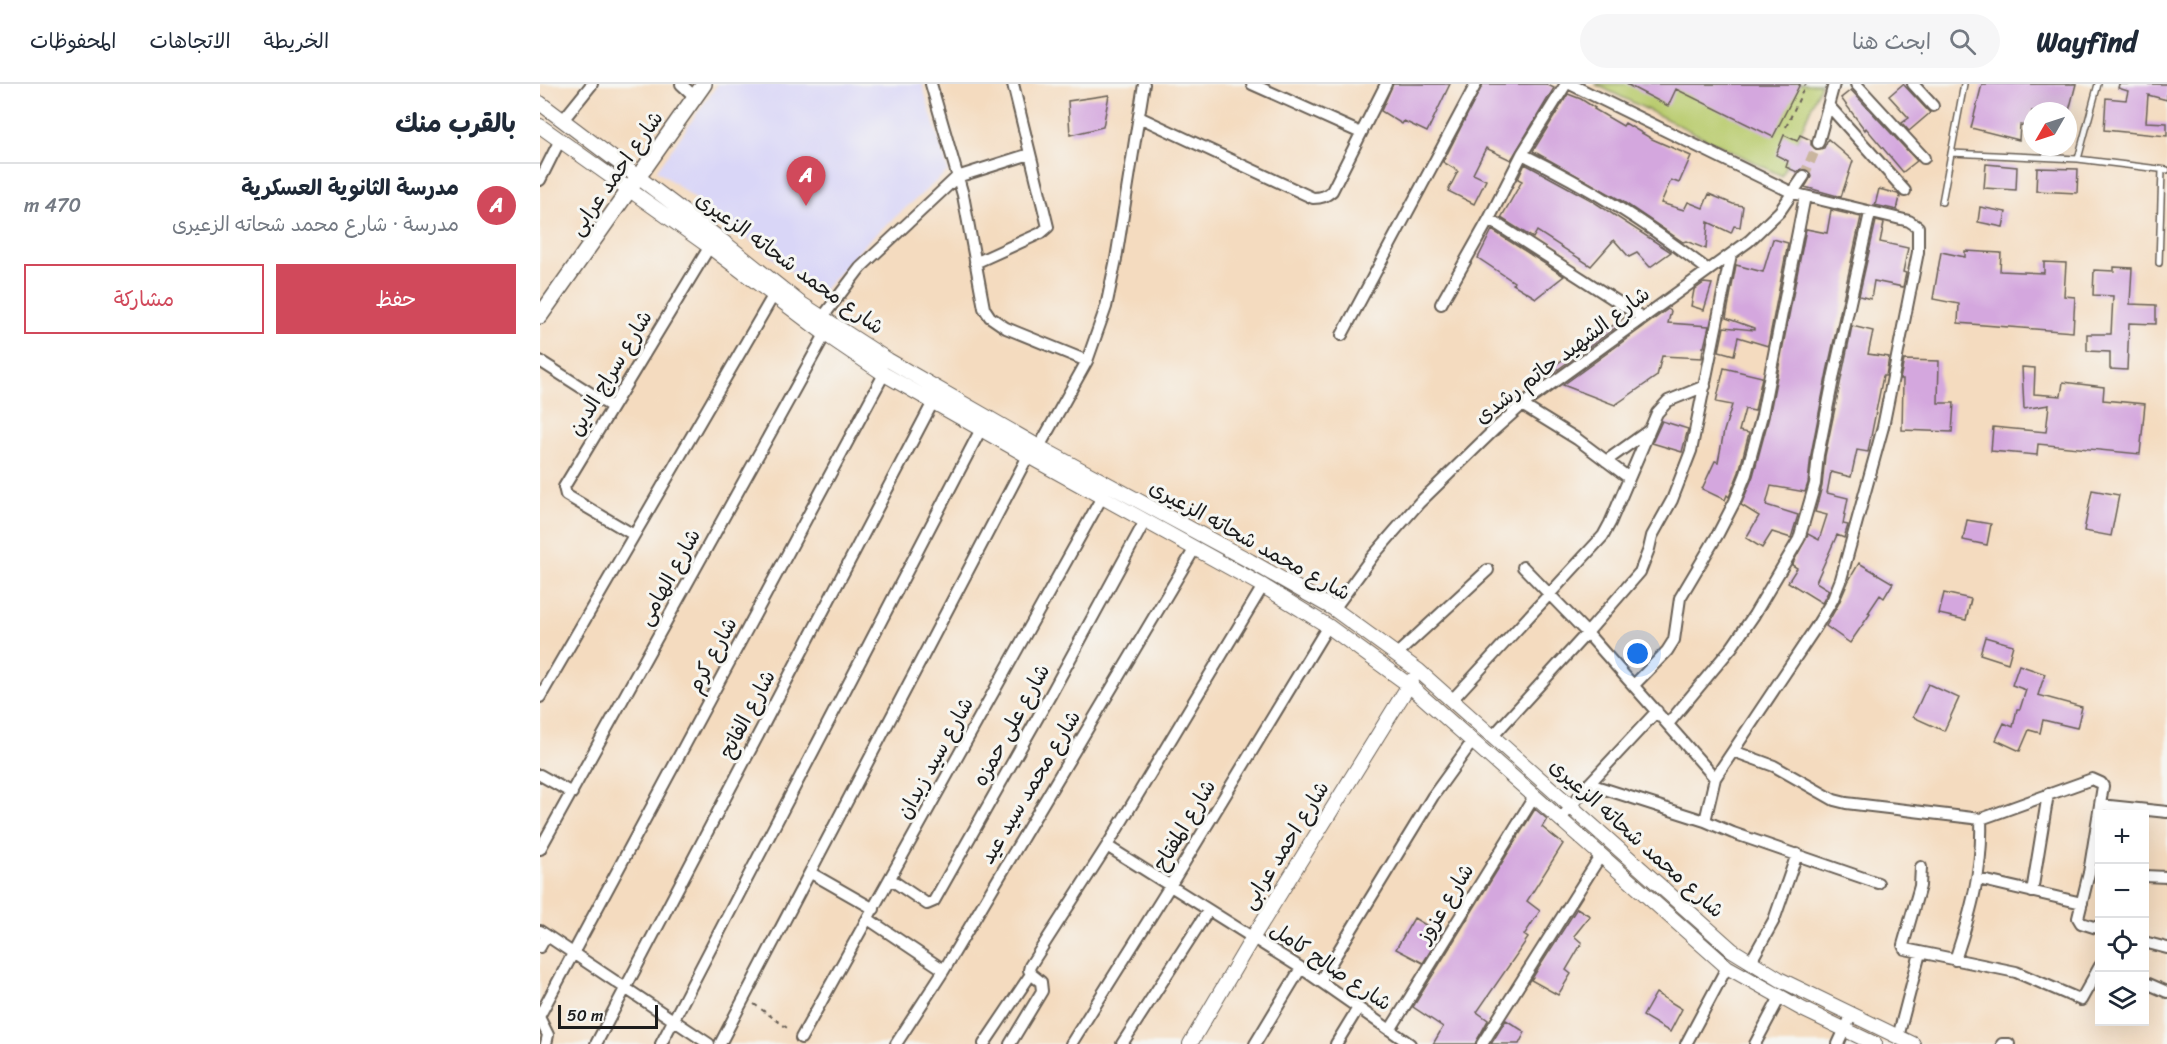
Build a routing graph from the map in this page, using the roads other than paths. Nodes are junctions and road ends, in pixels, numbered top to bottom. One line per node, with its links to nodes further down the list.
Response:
1 (592, 84): 20 (street)
2 (681, 84): 15 (street)
3 (931, 84): 33 (street)
4 (1013, 84): 26 (street)
5 (1144, 84): 19 (street)
6 (1252, 84): 22 (street)
7 (1386, 84): 22 (street)
8 (1476, 84): 52 (street)
9 (1568, 84): 27 (street); 37 (street)
10 (1834, 84): 17 (street)
11 (1856, 84): 28 (street)
12 (1913, 84): 18 (street)
13 (1964, 84): 25 (lane)
14 (2098, 84): 29 (lane)
15 (700, 90): 32 (main road, شارع احمد عرابى)
16 (540, 103): 20 (street, شارع محمد شحاته الزعيرى)
17 (1828, 106): 24 (street); 36 (street)
18 (1932, 106)
19 (1139, 117): 22 (street); 54 (street)
20 (563, 120): 32 (street, شارع محمد شحاته الزعيرى)
21 (540, 126): 23 (street, شارع محمد شحاته الزعيرى)
22 (1361, 133)
23 (560, 140): 34 (street); 35 (street, شارع محمد شحاته الزعيرى)
24 (1818, 143)
25 (1951, 153): 29 (lane); 39 (lane)
26 (1030, 154): 33 (street); 44 (street)
27 (1522, 154): 41 (street); 46 (street)
28 (1924, 158)
29 (2078, 159): 30 (lane)
30 (2165, 170): 45 (lane)
31 (1804, 176): 37 (street, شارع الشهيد حاتم رشدى)
32 (639, 177): 35 (main road, شارع احمد عرابى); 42 (street, شارع محمد شحاته الزعيرى)
33 (957, 177): 44 (street); 51 (street, شارع الهامى)
34 (540, 180)
35 (630, 190): 42 (street, شارع محمد شحاته الزعيرى); 49 (main road, شارع احمد عرابى)
36 (1905, 191)
37 (1793, 193): 38 (street); 43 (street, شارع الشهيد حاتم رشدى)
38 (1806, 196): 40 (street); 82 (street)
39 (1942, 202)
40 (1870, 213): 86 (street); 89 (street)
41 (1489, 219): 48 (street); 50 (street)
42 (713, 241): 47 (street, شارع محمد شحاته الزعيرى); 51 (street, شارع محمد شحاته الزعيرى); 59 (street, شارع سراج الدين)
43 (1731, 254): 46 (street, شارع الشهيد حاتم رشدى); 56 (street)
44 (975, 263): 54 (street)
45 (2159, 263)
46 (1708, 270): 50 (street, شارع الشهيد حاتم رشدى)
47 (773, 296): 51 (street, شارع محمد شحاته الزعيرى); 67 (street)
48 (1441, 304)
49 (540, 316)
50 (1643, 318): 58 (street, شارع الشهيد حاتم رشدى)
51 (826, 325): 55 (street, شارع محمد شحاته الزعيرى); 62 (street, شارع محمد شحاته الزعيرى); 93 (street, شارع الهامى)
52 (1342, 335)
53 (540, 361): 59 (street)
54 (1087, 361): 62 (street)
55 (884, 374): 57 (street, شارع محمد شحاته الزعيرى); 127 (street, شارع كرم)
56 (1705, 386): 61 (street); 78 (street)
57 (933, 402): 60 (street, شارع محمد شحاته الزعيرى); 137 (street, شارع الفاتح)
58 (1522, 405): 63 (street); 76 (street, شارع الشهيد حاتم رشدى)
59 (612, 407): 67 (street, شارع سراج الدين)
60 (981, 429): 62 (street, شارع محمد شحاته الزعيرى); 143 (street)
61 (1650, 430): 63 (street); 64 (street)
62 (1033, 451): 65 (street, شارع محمد شحاته الزعيرى); 69 (street, شارع محمد شحاته الزعيرى); 107 (street)
63 (1606, 461): 64 (street)
64 (1629, 478): 75 (street)
65 (1101, 496): 66 (street, شارع محمد شحاته الزعيرى); 111 (street, شارع سيد زيدان)
66 (1145, 521): 68 (street, شارع محمد شحاته الزعيرى); 111 (street, شارع على حمزه)
67 (634, 535): 83 (street)
68 (1196, 548): 72 (street, شارع محمد شحاته الزعيرى); 132 (street, شارع محمد سيد عيد)
69 (1250, 561): 72 (street); 73 (street, شارع محمد شحاته الزعيرى)
70 (1523, 567): 75 (street)
71 (1488, 570): 79 (street)
72 (1243, 575): 74 (street, شارع محمد شحاته الزعيرى)
73 (1277, 576): 74 (street); 76 (street, شارع محمد شحاته الزعيرى)
74 (1265, 587): 77 (street, شارع محمد شحاته الزعيرى); 102 (street)
75 (1549, 594): 78 (street); 84 (street)
76 (1334, 609): 79 (street, شارع محمد شحاته الزعيرى)
77 (1328, 626): 81 (street, شارع محمد شحاته الزعيرى); 114 (street, شارع المفتاح)
78 (1587, 633): 82 (street); 87 (street)
79 (1397, 654): 80 (street, شارع محمد شحاته الزعيرى)
80 (1419, 671): 81 (street, شارع احمد عرابى); 84 (street, شارع محمد شحاته الزعيرى)
81 (1409, 685): 88 (street, شارع محمد شحاته الزعيرى); 122 (street, شارع احمد عرابى)
82 (1634, 685): 85 (street)
83 (540, 697)
84 (1452, 700): 87 (street, شارع محمد شحاته الزعيرى)
85 (1656, 711): 86 (street); 92 (street)
86 (1668, 724): 91 (street)
87 (1493, 736): 96 (street, شارع محمد شحاته الزعيرى)
88 (1472, 742): 95 (street, شارع محمد شحاته الزعيرى); 135 (street)
89 (1733, 751): 91 (street); 99 (street)
90 (540, 775): 93 (street)
91 (1715, 778): 101 (street)
92 (1589, 784): 96 (street); 101 (street)
93 (572, 793): 103 (street, شارع الهامى)
94 (2048, 794): 97 (street); 99 (street); 115 (street)
95 (1534, 797): 100 (street, شارع محمد شحاته الزعيرى); 145 (street, شارع عزوز)
96 (1571, 805): 100 (street); 129 (street, شارع محمد شحاته الزعيرى)
97 (2100, 805): 98 (street); 108 (street)
98 (2167, 812)
99 (1981, 819): 112 (street)
100 (1560, 820): 105 (street, شارع محمد شحاته الزعيرى)
101 (1705, 822): 104 (street)
102 (1107, 846): 114 (street, شارع صالح كامل); 134 (street)
103 (540, 849)
104 (1797, 854): 113 (street); 129 (street)
105 (1601, 855): 130 (street, شارع محمد شحاته الزعيرى); 162 (street)
106 (1921, 867): 126 (street)
107 (811, 873): 117 (street); 152 (street)
108 (2094, 873): 116 (street)
109 (2149, 876): 110 (street)
110 (2167, 877)
111 (890, 879): 117 (street, شارع سيد زيدان)
112 (1978, 879): 115 (street); 128 (street)
113 (1878, 883)
114 (1170, 886): 118 (street, شارع صالح كامل); 156 (street, شارع المفتاح)
115 (2032, 892): 116 (street)
116 (2082, 903): 120 (street)
117 (874, 909): 119 (street, شارع سيد زيدان)
118 (1208, 911): 122 (street, شارع صالح كامل); 157 (street)
119 (868, 919): 132 (street); 147 (street, شارع سيد زيدان)
120 (2095, 927)
121 (543, 933): 124 (street); 127 (street)
122 (1253, 937): 131 (street, شارع صالح كامل); 158 (street, شارع احمد عرابى)
123 (2149, 943): 125 (street)
124 (540, 947)
125 (2167, 948)
126 (1920, 953): 128 (street); 146 (street)
127 (573, 955): 137 (street); 142 (street, شارع كرم)
128 (1955, 960): 133 (street)
129 (1750, 963): 141 (street, شارع محمد شحاته الزعيرى)
130 (1727, 967): 139 (street, شارع محمد شحاته الزعيرى); 163 (street)
131 (1301, 968): 135 (street, شارع صالح كامل); 159 (street)
132 (944, 970): 153 (street, شارع محمد سيد عيد)
133 (2097, 972)
134 (1031, 974): 154 (street); 155 (street)
135 (1320, 981): 140 (street, شارع صالح كامل)
136 (2149, 984): 138 (street)
137 (624, 988): 143 (street); 149 (street, شارع الفاتح)
138 (2167, 992)
139 (1780, 997): 144 (street, شارع محمد شحاته الزعيرى); 164 (street)
140 (1358, 1008): 145 (street, شارع صالح كامل); 160 (street)
141 (1852, 1014): 144 (street); 146 (street, شارع محمد شحاته الزعيرى)
142 (540, 1017): 148 (street)
143 (674, 1021): 150 (street); 151 (street)
144 (1846, 1029): 165 (street); 166 (street, شارع محمد شحاته الزعيرى)
145 (1390, 1030): 161 (street, شارع صالح كامل)
146 (1898, 1037): 167 (street, شارع محمد شحاته الزعيرى)
147 (801, 1038)
148 (546, 1044)
149 (596, 1044)
150 (661, 1044)
151 (709, 1044)
152 (720, 1044)
153 (896, 1044)
154 (984, 1044)
155 (1010, 1044)
156 (1071, 1044)
157 (1122, 1044)
158 (1190, 1044)
159 (1255, 1044)
160 (1336, 1044)
161 (1410, 1044)
162 (1482, 1044)
163 (1686, 1044)
164 (1755, 1044)
165 (1838, 1044)
166 (1875, 1044)
167 (1913, 1044)
168 (2002, 1044): 169 (street)
169 (2009, 1044)

